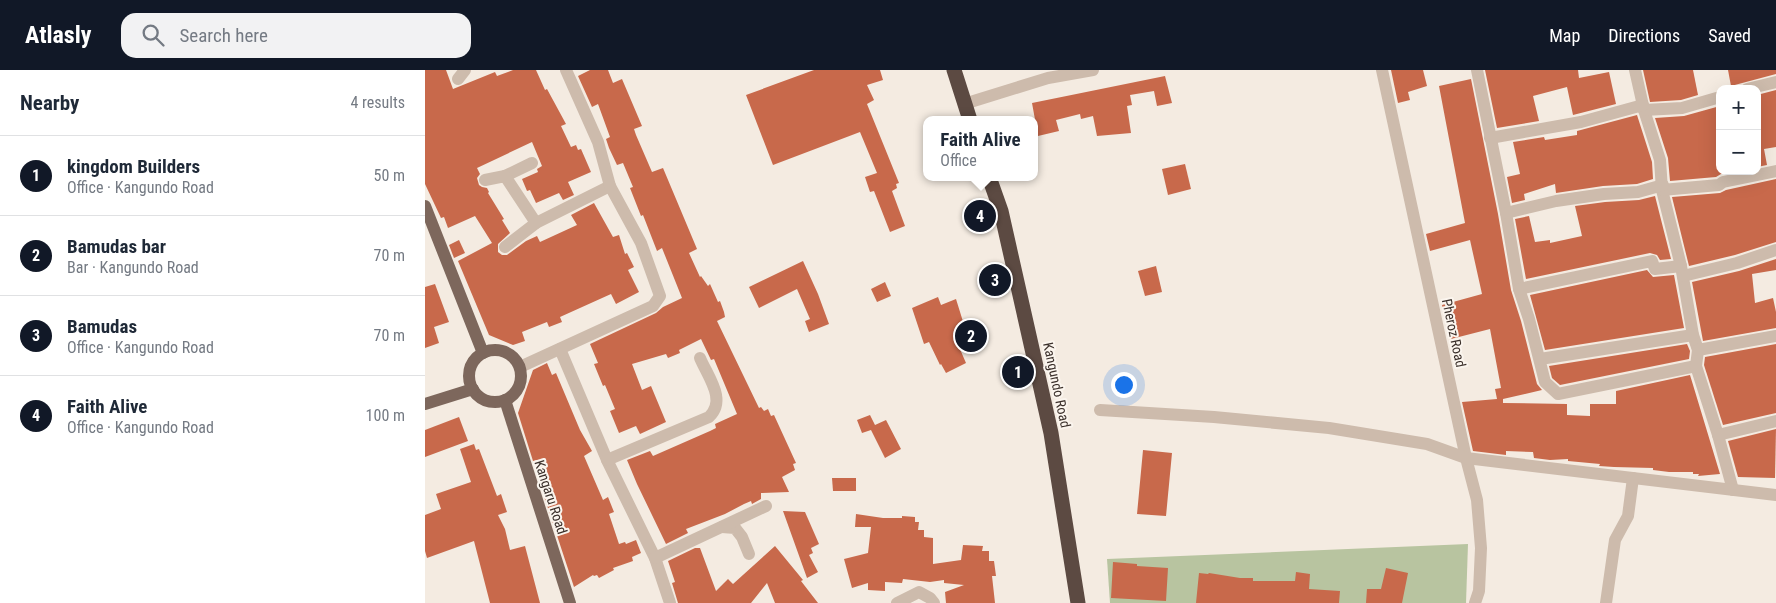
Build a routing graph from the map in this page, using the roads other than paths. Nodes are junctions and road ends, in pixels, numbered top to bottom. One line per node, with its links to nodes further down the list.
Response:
1 (566, 70): 19 (street)
2 (954, 70): 10 (highway)
3 (1093, 70): 10 (street)
4 (1382, 70): 43 (street, Pheroz Road)
5 (1477, 70): 13 (street)
6 (1635, 70): 11 (street)
7 (1776, 82): 8 (street)
8 (1761, 86)
9 (1716, 98): 11 (street)
10 (964, 104): 12 (highway)
11 (1643, 108): 13 (street); 20 (street)
12 (968, 116)
13 (1490, 138): 22 (street)
14 (532, 162): 16 (street)
15 (1776, 171): 20 (street)
16 (505, 176): 17 (street); 23 (street)
17 (485, 180)
18 (990, 181): 56 (highway, Kangundo Road)
19 (610, 186): 23 (street); 30 (street)
20 (1663, 188): 22 (street); 26 (street)
21 (425, 206): 32 (main road)
22 (1506, 213): 27 (street)
23 (536, 223): 24 (street)
24 (505, 247)
25 (1776, 250): 26 (street)
26 (1682, 271): 27 (street); 28 (street)
27 (1519, 289): 34 (street)
28 (1693, 335): 31 (street); 34 (street)
29 (1776, 336): 31 (street)
30 (561, 348): 36 (street); 44 (street)
31 (1698, 350): 35 (street)
32 (483, 353): 36 (main road); 37 (main road)
33 (700, 358): 44 (street)
34 (1539, 359): 35 (street)
35 (1696, 366): 42 (street)
36 (520, 367): 38 (main road)
37 (473, 389): 38 (main road); 39 (main road)
38 (505, 400): 52 (main road, Kangaru Road)
39 (425, 404)
40 (1100, 410): 43 (street)
41 (1776, 422): 42 (street)
42 (1718, 435): 46 (street)
43 (1466, 458): 45 (street); 57 (street, Pheroz Road)
44 (607, 460): 51 (street)
45 (1633, 478): 46 (street); 58 (street)
46 (1733, 490): 47 (street)
47 (1776, 495)
48 (765, 506): 49 (street)
49 (721, 527): 50 (street); 51 (street)
50 (749, 554)
51 (655, 558): 53 (street)
52 (570, 603)
53 (669, 603)
54 (897, 603): 55 (street)
55 (933, 603)
56 (1077, 603)
57 (1475, 603)
58 (1606, 603)

